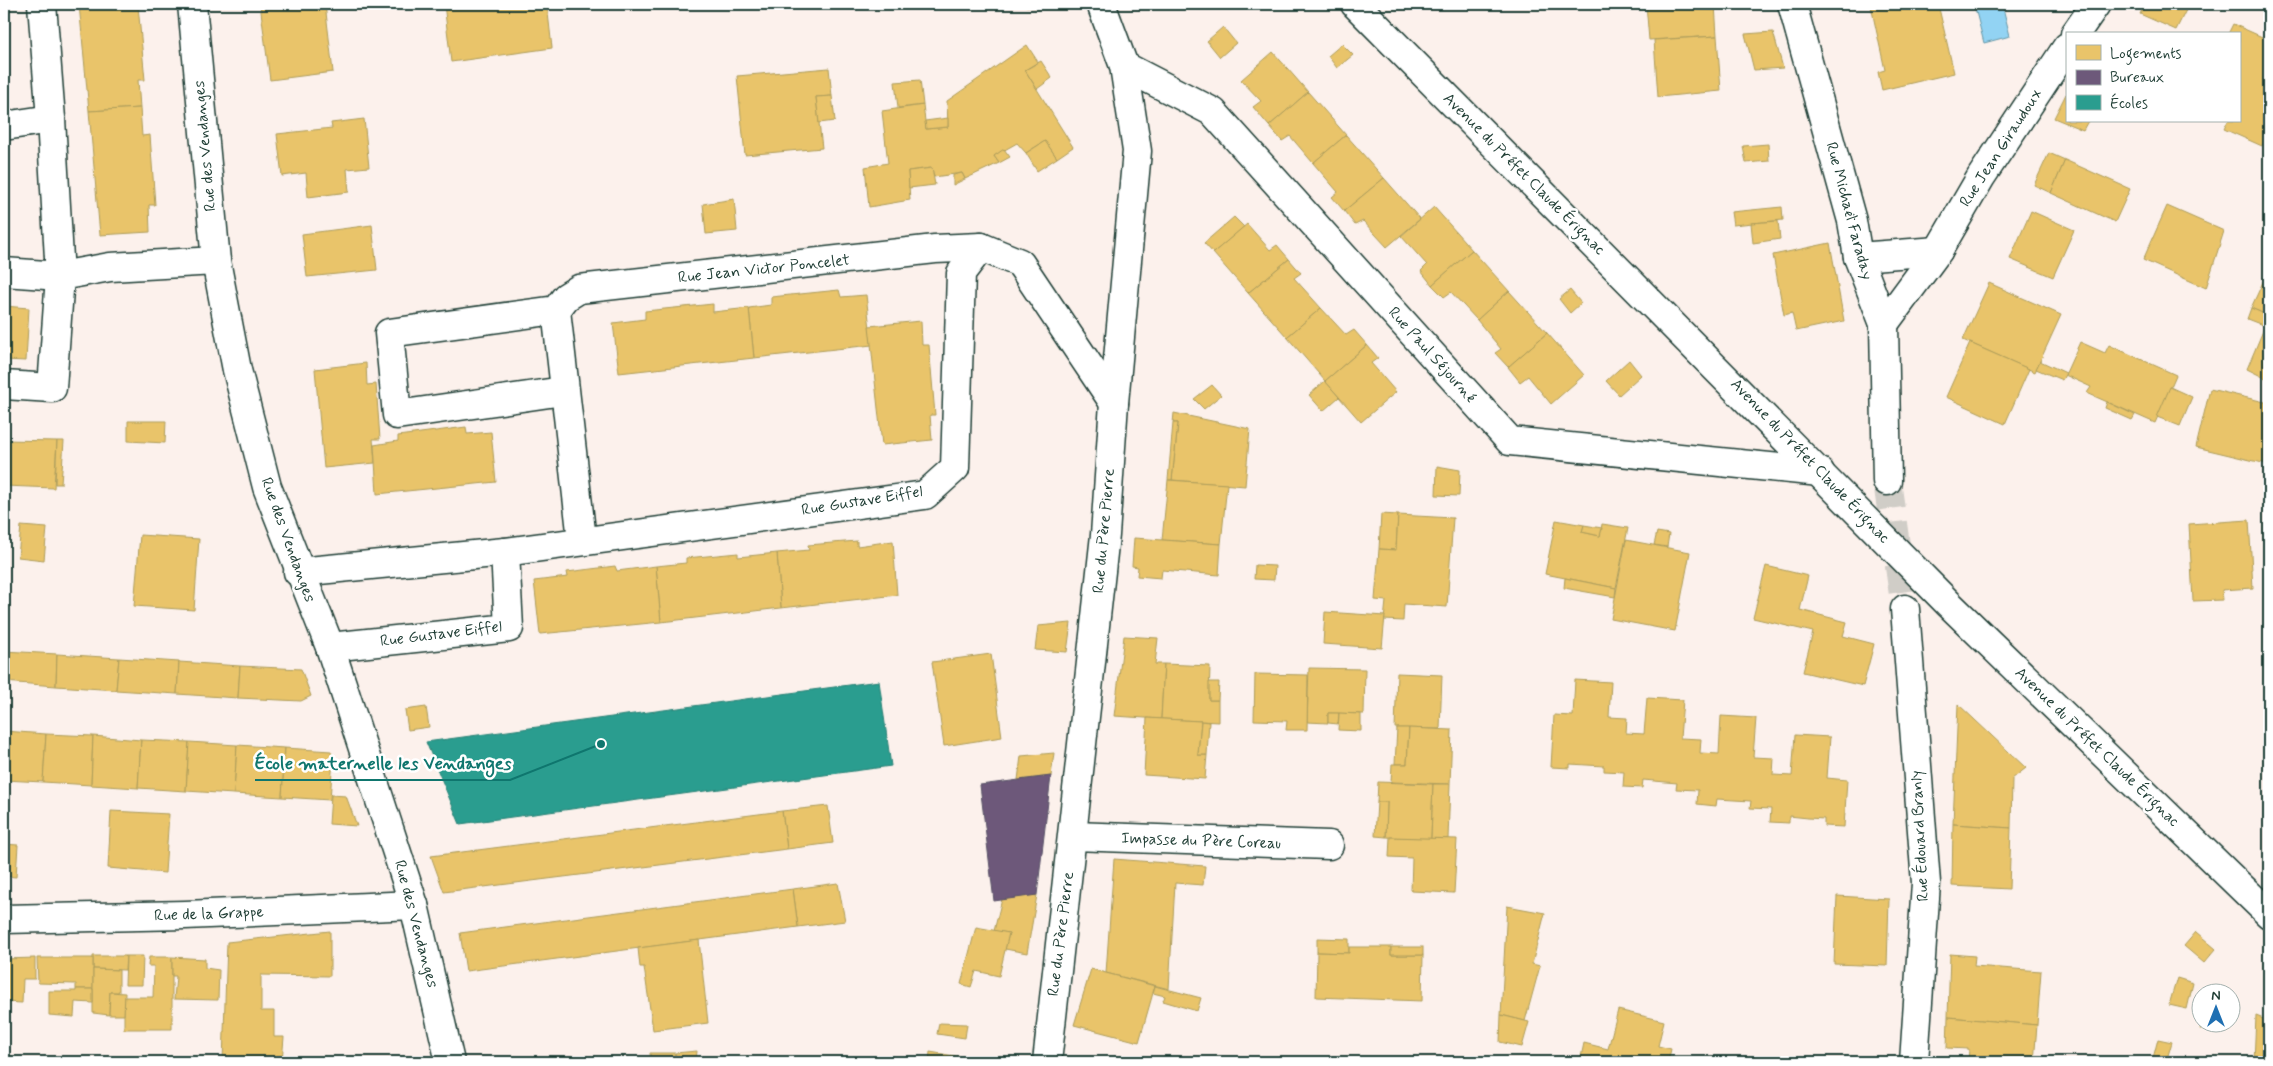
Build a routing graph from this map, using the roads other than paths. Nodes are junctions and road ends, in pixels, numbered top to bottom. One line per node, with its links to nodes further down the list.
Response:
1 (42, 4): 10 (street)
2 (192, 4): 15 (street, Rue des Vendanges)
3 (1101, 4): 9 (street, Rue du Père Pierre)
4 (1355, 4): 23 (street, Avenue du Préfet Claude Érignac)
5 (1792, 4): 14 (street, Rue Michaël Faraday)
6 (2096, 4): 7 (street)
7 (2076, 32)
8 (2066, 49): 13 (street, Rue Jean Giraudoux)
9 (1124, 66): 22 (street, Rue du Père Pierre); 23 (street, Rue Paul Séjourné)
10 (51, 118): 11 (street); 17 (street)
11 (4, 126)
12 (981, 247): 18 (street, Rue Jean Victor Poncelet); 22 (street); 25 (street, Rue Gustave Eiffel)
13 (1938, 251): 14 (street); 19 (street, Rue Jean Giraudoux)
14 (1858, 257): 19 (street, Rue Michaël Faraday)
15 (216, 261): 17 (street); 27 (street, Rue des Vendanges)
16 (4, 272): 17 (street)
17 (60, 276): 20 (street)
18 (556, 310): 21 (street); 21 (street)
19 (1884, 324): 24 (street, Rue Michaël Faraday)
20 (4, 385)
21 (563, 391): 25 (street)
22 (1114, 403): 30 (street, Rue du Père Pierre)
23 (1820, 472): 33 (street, Avenue du Préfet Claude Érignac)
24 (1887, 481)
25 (582, 540): 26 (street, Rue Gustave Eiffel)
26 (505, 552): 27 (street, Rue Gustave Eiffel); 29 (street, Rue Gustave Eiffel)
27 (298, 572): 29 (street, Rue des Vendanges)
28 (1905, 609): 37 (street, Rue Édouard Branly)
29 (330, 647): 32 (street, Rue des Vendanges)
30 (1073, 836): 31 (street, Impasse du Père Coreau); 36 (street, Rue du Père Pierre)
31 (1329, 845)
32 (414, 905): 34 (street, Rue de la Grappe); 35 (street, Rue des Vendanges)
33 (2269, 914)
34 (4, 919)
35 (450, 1062)
36 (1047, 1062)
37 (1914, 1062)

